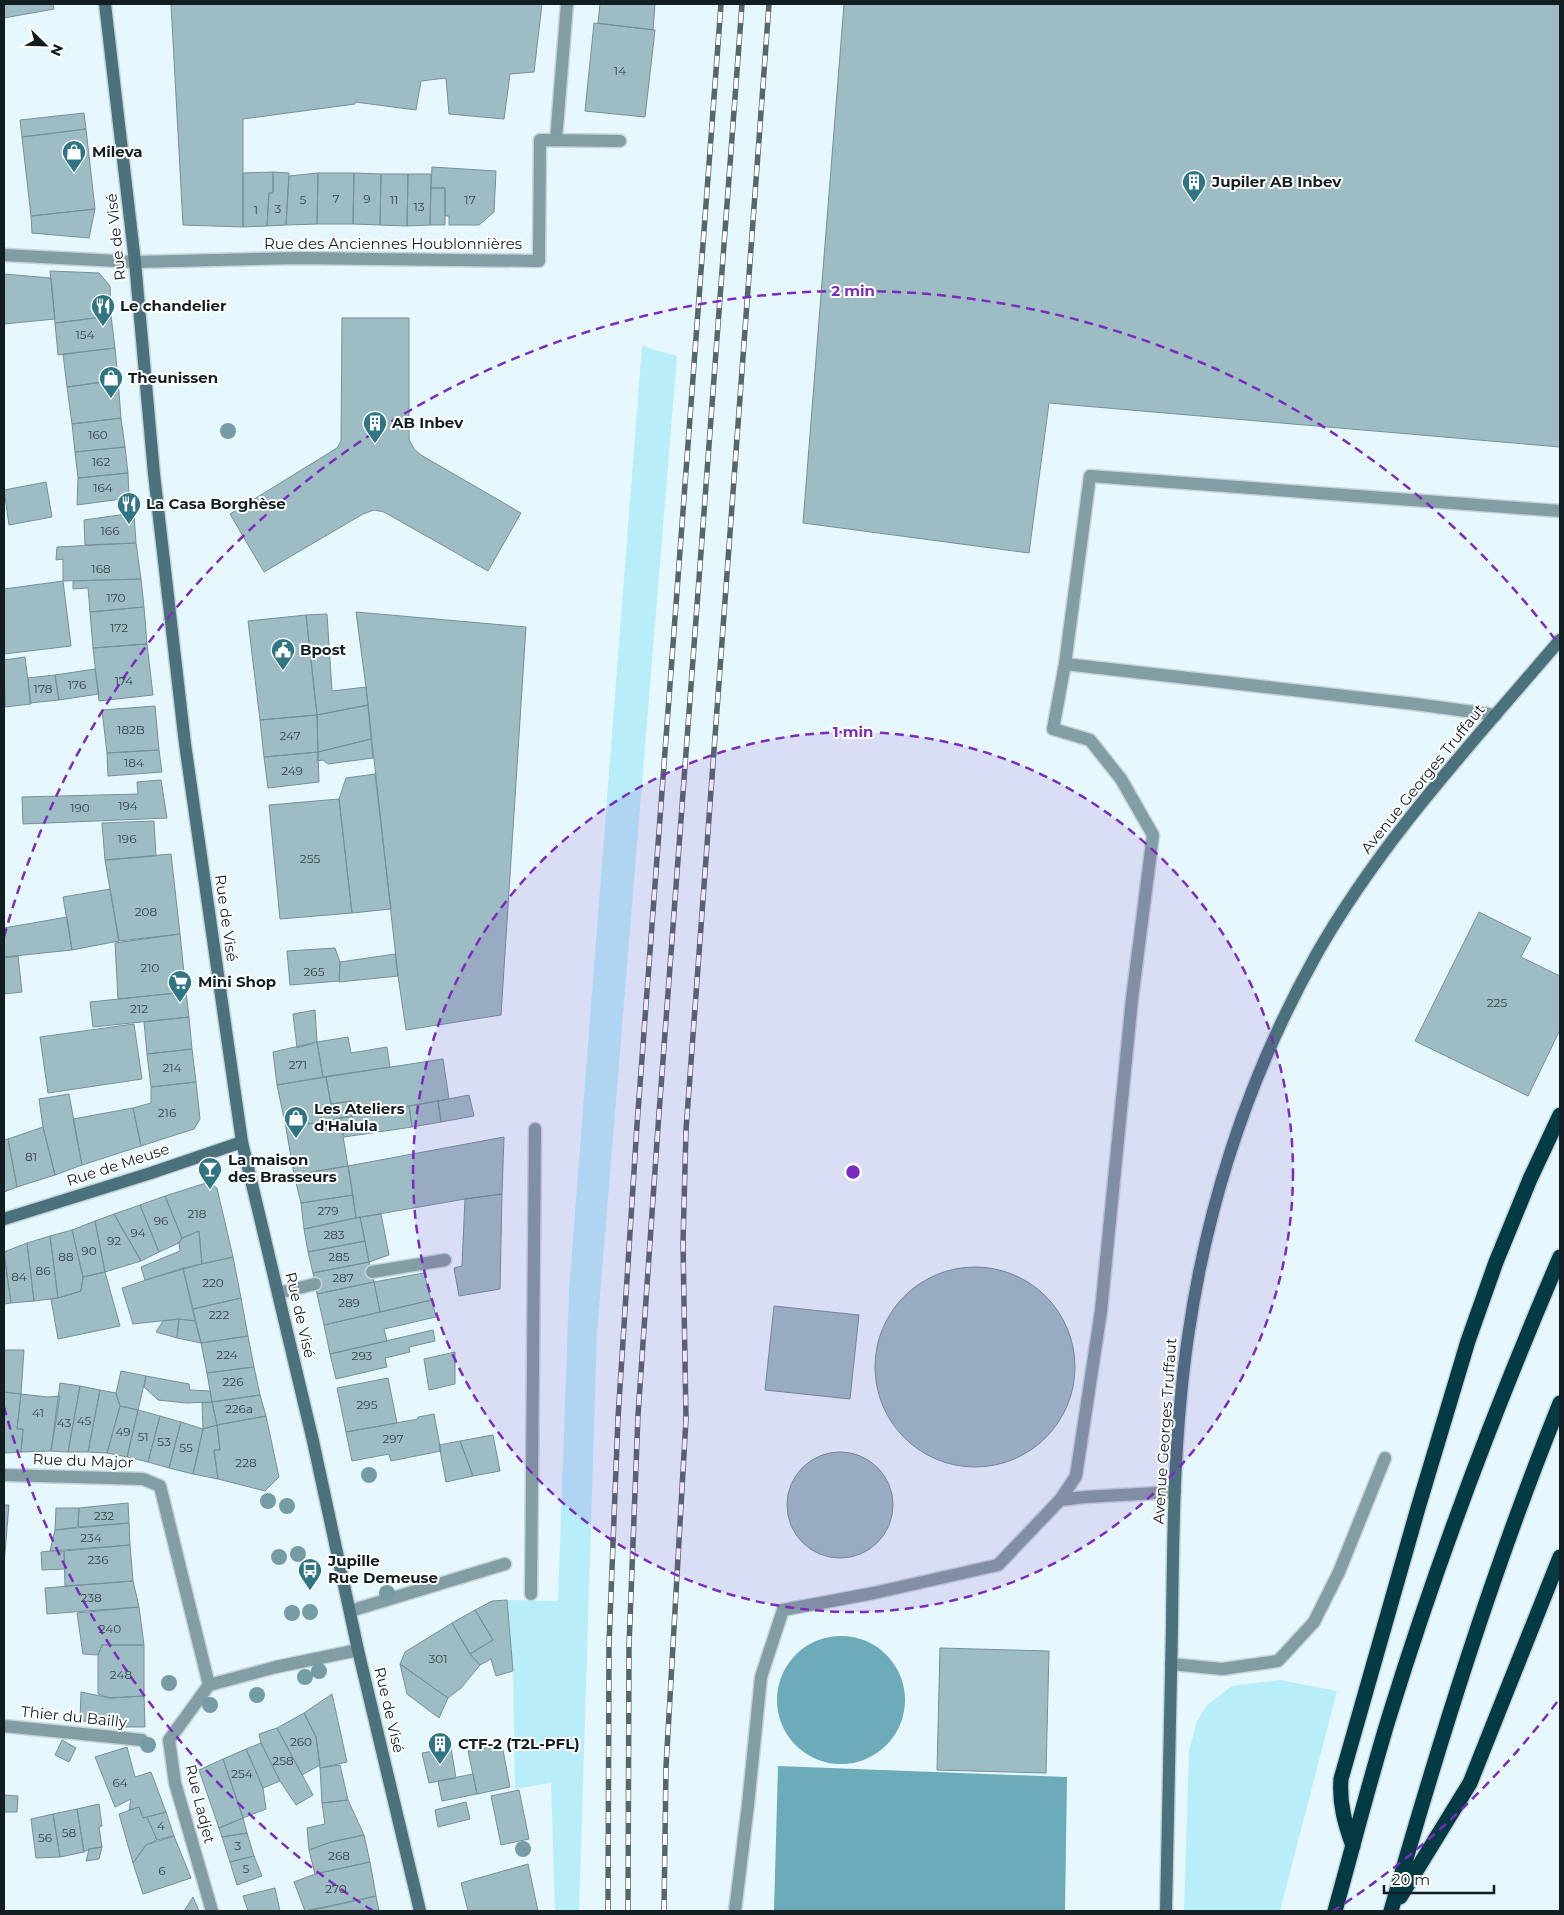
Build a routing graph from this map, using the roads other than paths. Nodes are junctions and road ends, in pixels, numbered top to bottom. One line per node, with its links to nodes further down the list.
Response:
1 (105, 4): 6 (main road, Rue de Visé)
2 (567, 4): 3 (street)
3 (556, 140): 4 (street, Rue des Anciennes Houblonnières); 6 (street, Rue des Anciennes Houblonnières)
4 (620, 140)
5 (4, 255): 6 (street)
6 (135, 262): 13 (main road, Rue de Visé)
7 (1560, 511): 9 (street)
8 (1560, 640): 10 (main road, Avenue Georges Truffaut)
9 (1065, 664): 10 (street); 24 (street)
10 (1496, 716): 23 (main road, Avenue Georges Truffaut)
11 (1560, 1115): 34 (highway)
12 (535, 1129): 27 (street)
13 (242, 1142): 14 (main road, Rue de Meuse); 19 (main road, Rue de Visé)
14 (4, 1219)
15 (1560, 1257): 34 (highway)
16 (445, 1260): 17 (street)
17 (372, 1272)
18 (315, 1284): 19 (street)
19 (278, 1293): 28 (main road, Rue de Visé)
20 (1560, 1404): 40 (highway)
21 (1385, 1458): 30 (street)
22 (4, 1475): 31 (street, Rue du Major)
23 (1175, 1492): 24 (street); 30 (main road, Avenue Georges Truffaut)
24 (1060, 1500): 37 (street)
25 (1560, 1557): 40 (highway)
26 (505, 1564): 28 (street)
27 (531, 1594)
28 (350, 1611): 29 (main road, Rue de Visé)
29 (358, 1650): 31 (street); 36 (main road, Rue de Visé)
30 (1171, 1664): 38 (main road, Avenue Georges Truffaut)
31 (209, 1685): 35 (street, Rue Ladjet)
32 (4, 1726): 33 (street, Thier du Bailly)
33 (142, 1740)
34 (1353, 1846): 39 (highway)
35 (212, 1911)
36 (420, 1911)
37 (735, 1911)
38 (1166, 1911)
39 (1335, 1911)
40 (1391, 1911)

